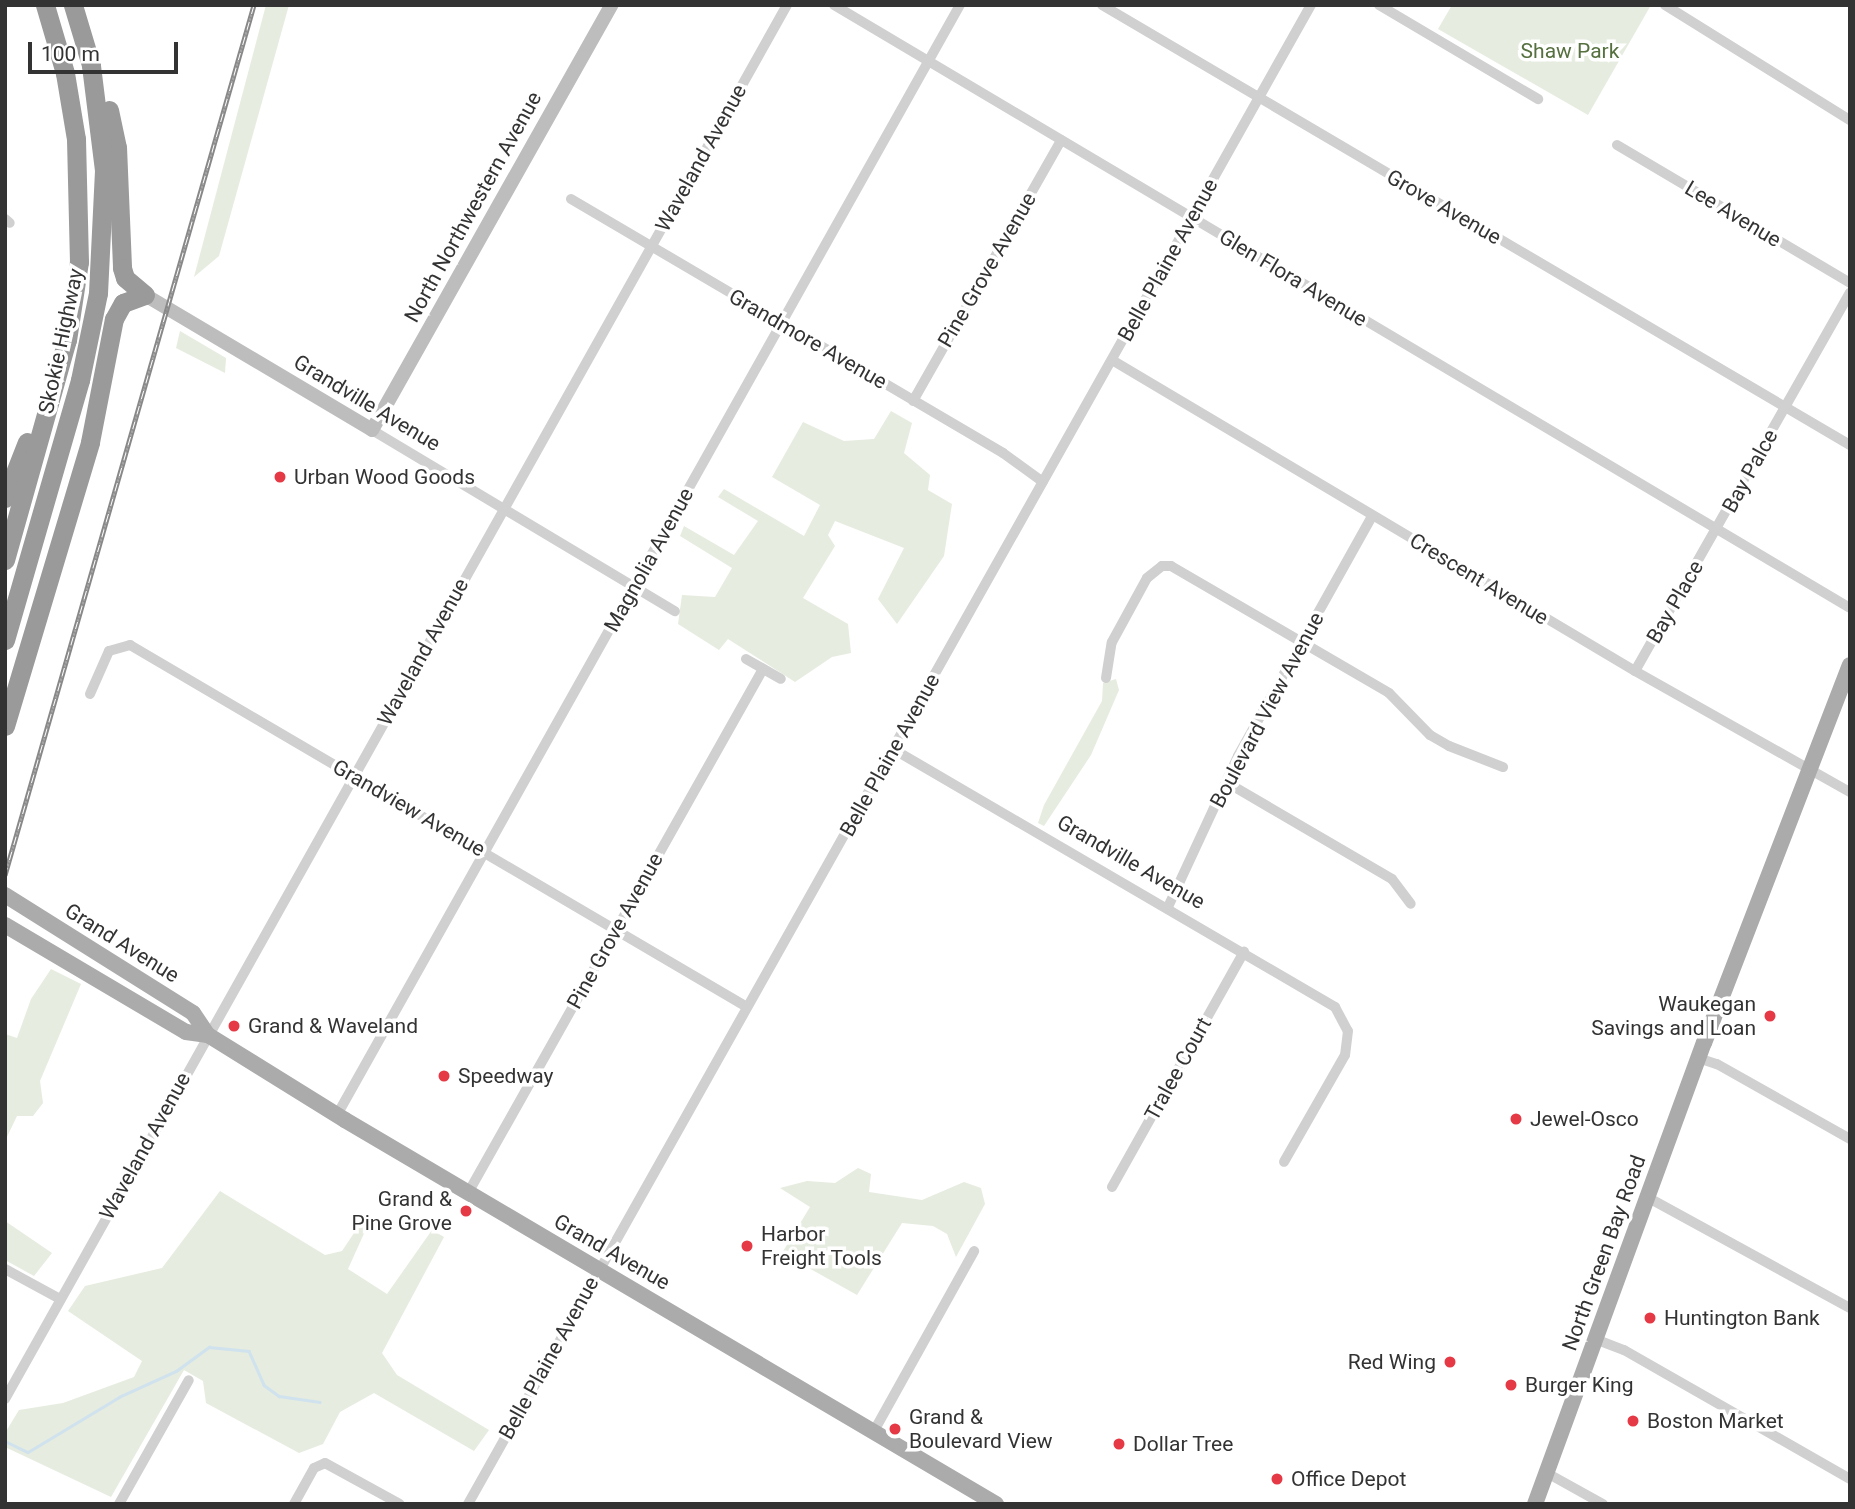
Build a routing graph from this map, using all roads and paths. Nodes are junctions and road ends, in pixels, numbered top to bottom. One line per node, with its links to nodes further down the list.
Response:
1 (45, 5): 25 (highway, Skokie Highway)
2 (611, 5): 29 (street, North Northwestern Avenue)
3 (787, 5): 19 (street, Waveland Avenue)
4 (834, 5): 11 (street, Glen Flora Avenue)
5 (960, 5): 11 (street, Magnolia Avenue)
6 (1102, 5): 12 (street, Grove Avenue)
7 (1311, 5): 12 (street, Belle Plaine Avenue)
8 (1379, 5): 13 (street)
9 (1665, 5): 14 (street)
10 (76, 14): 21 (highway, Skokie Highway); 23 (highway)
11 (929, 62): 15 (street, Glen Flora Avenue); 24 (street, Magnolia Avenue)
12 (1258, 99): 18 (street, Belle Plaine Avenue); 28 (street, Grove Avenue)
13 (1538, 99)
14 (1850, 120)
15 (1061, 140): 18 (street, Glen Flora Avenue); 27 (street, Pine Grove Avenue)
16 (1616, 145): 20 (street, Lee Avenue)
17 (570, 199): 19 (street, Grandmore Avenue)
18 (1192, 218): 26 (street, Belle Plaine Avenue); 35 (street, Glen Flora Avenue)
19 (651, 247): 24 (street, Grandmore Avenue); 33 (street, Waveland Avenue)
20 (1850, 283)
21 (98, 293): 40 (highway, Skokie Highway); 42 (highway)
22 (1850, 293): 28 (street)
23 (145, 295): 29 (street, Grandville Avenue); 42 (highway)
24 (781, 324): 27 (street, Grandmore Avenue); 37 (street, Magnolia Avenue)
25 (67, 340): 32 (highway); 36 (highway, Skokie Highway)
26 (1112, 360): 31 (street, Belle Plaine Avenue); 34 (street, Crescent Avenue)
27 (913, 401): 31 (street, Grandmore Avenue)
28 (1785, 409): 30 (street, Grove Avenue); 35 (street, Bay Palce)
29 (372, 430): 33 (street, Grandville Avenue)
30 (1850, 445)
31 (1043, 482): 51 (street, Belle Plaine Avenue)
32 (5, 498)
33 (502, 511): 37 (street, Grandville Avenue); 54 (street, Waveland Avenue)
34 (1372, 516): 41 (street, Boulevard View Avenue); 46 (street, Crescent Avenue)
35 (1716, 532): 38 (street, Glen Flora Avenue); 46 (street, Bay Place)
36 (5, 560)
37 (634, 587): 39 (street, Grandville Avenue); 57 (street, Magnolia Avenue)
38 (1850, 608)
39 (675, 611)
40 (5, 640)
41 (1302, 641): 47 (street); 52 (street); 55 (street, Boulevard View Avenue)
42 (26, 653): 50 (highway)
43 (746, 659): 45 (street)
44 (1850, 664): 53 (main road, North Green Bay Road)
45 (763, 669): 48 (street); 62 (street, Pine Grove Avenue)
46 (1635, 671): 53 (street, Crescent Avenue)
47 (1106, 678)
48 (781, 680)
49 (90, 694): 54 (street, Grandview Avenue)
50 (5, 726)
51 (893, 749): 60 (street, Grandville Avenue); 64 (street, Belle Plaine Avenue)
52 (1503, 767)
53 (1809, 768): 56 (street, Crescent Avenue); 66 (main road, North Green Bay Road)
54 (354, 775): 57 (street, Grandview Avenue); 65 (street, Waveland Avenue)
55 (1226, 782): 59 (street); 60 (street, Boulevard View Avenue)
56 (1850, 792)
57 (486, 852): 62 (street, Grandview Avenue); 67 (street, Magnolia Avenue)
58 (5, 895): 65 (main road, Grand Avenue)
59 (1411, 904)
60 (1168, 907): 63 (street, Grandville Avenue)
61 (5, 925): 65 (main road, Grand Avenue)
62 (615, 929): 64 (street, Grandview Avenue); 71 (street, Pine Grove Avenue)
63 (1244, 952): 69 (street, Grandville Avenue); 70 (street, Tralee Court)
64 (747, 1007): 75 (street, Belle Plaine Avenue)
65 (208, 1035): 67 (main road, Grand Avenue); 76 (street, Waveland Avenue)
66 (1699, 1058): 68 (street); 72 (main road, North Green Bay Road)
67 (337, 1115): 71 (main road, Grand Avenue)
68 (1850, 1139)
69 (1284, 1162)
70 (1112, 1187)
71 (468, 1193): 75 (main road, Grand Avenue)
72 (1647, 1197): 77 (street); 78 (main road, North Green Bay Road)
73 (974, 1251): 81 (street)
74 (5, 1269): 76 (street)
75 (599, 1269): 81 (main road, Grand Avenue); 87 (street, Belle Plaine Avenue)
76 (60, 1300): 80 (street, Waveland Avenue)
77 (1850, 1308)
78 (1595, 1339): 82 (main road, North Green Bay Road); 83 (street)
79 (190, 1380): 84 (street)
80 (5, 1399)
81 (874, 1431): 88 (main road, Grand Avenue)
82 (1547, 1473): 89 (main road, North Green Bay Road); 90 (street)
83 (1850, 1479)
84 (119, 1504)
85 (294, 1504): 86 (street)
86 (400, 1504)
87 (468, 1504)
88 (996, 1504)
89 (1535, 1504)
90 (1603, 1504)

